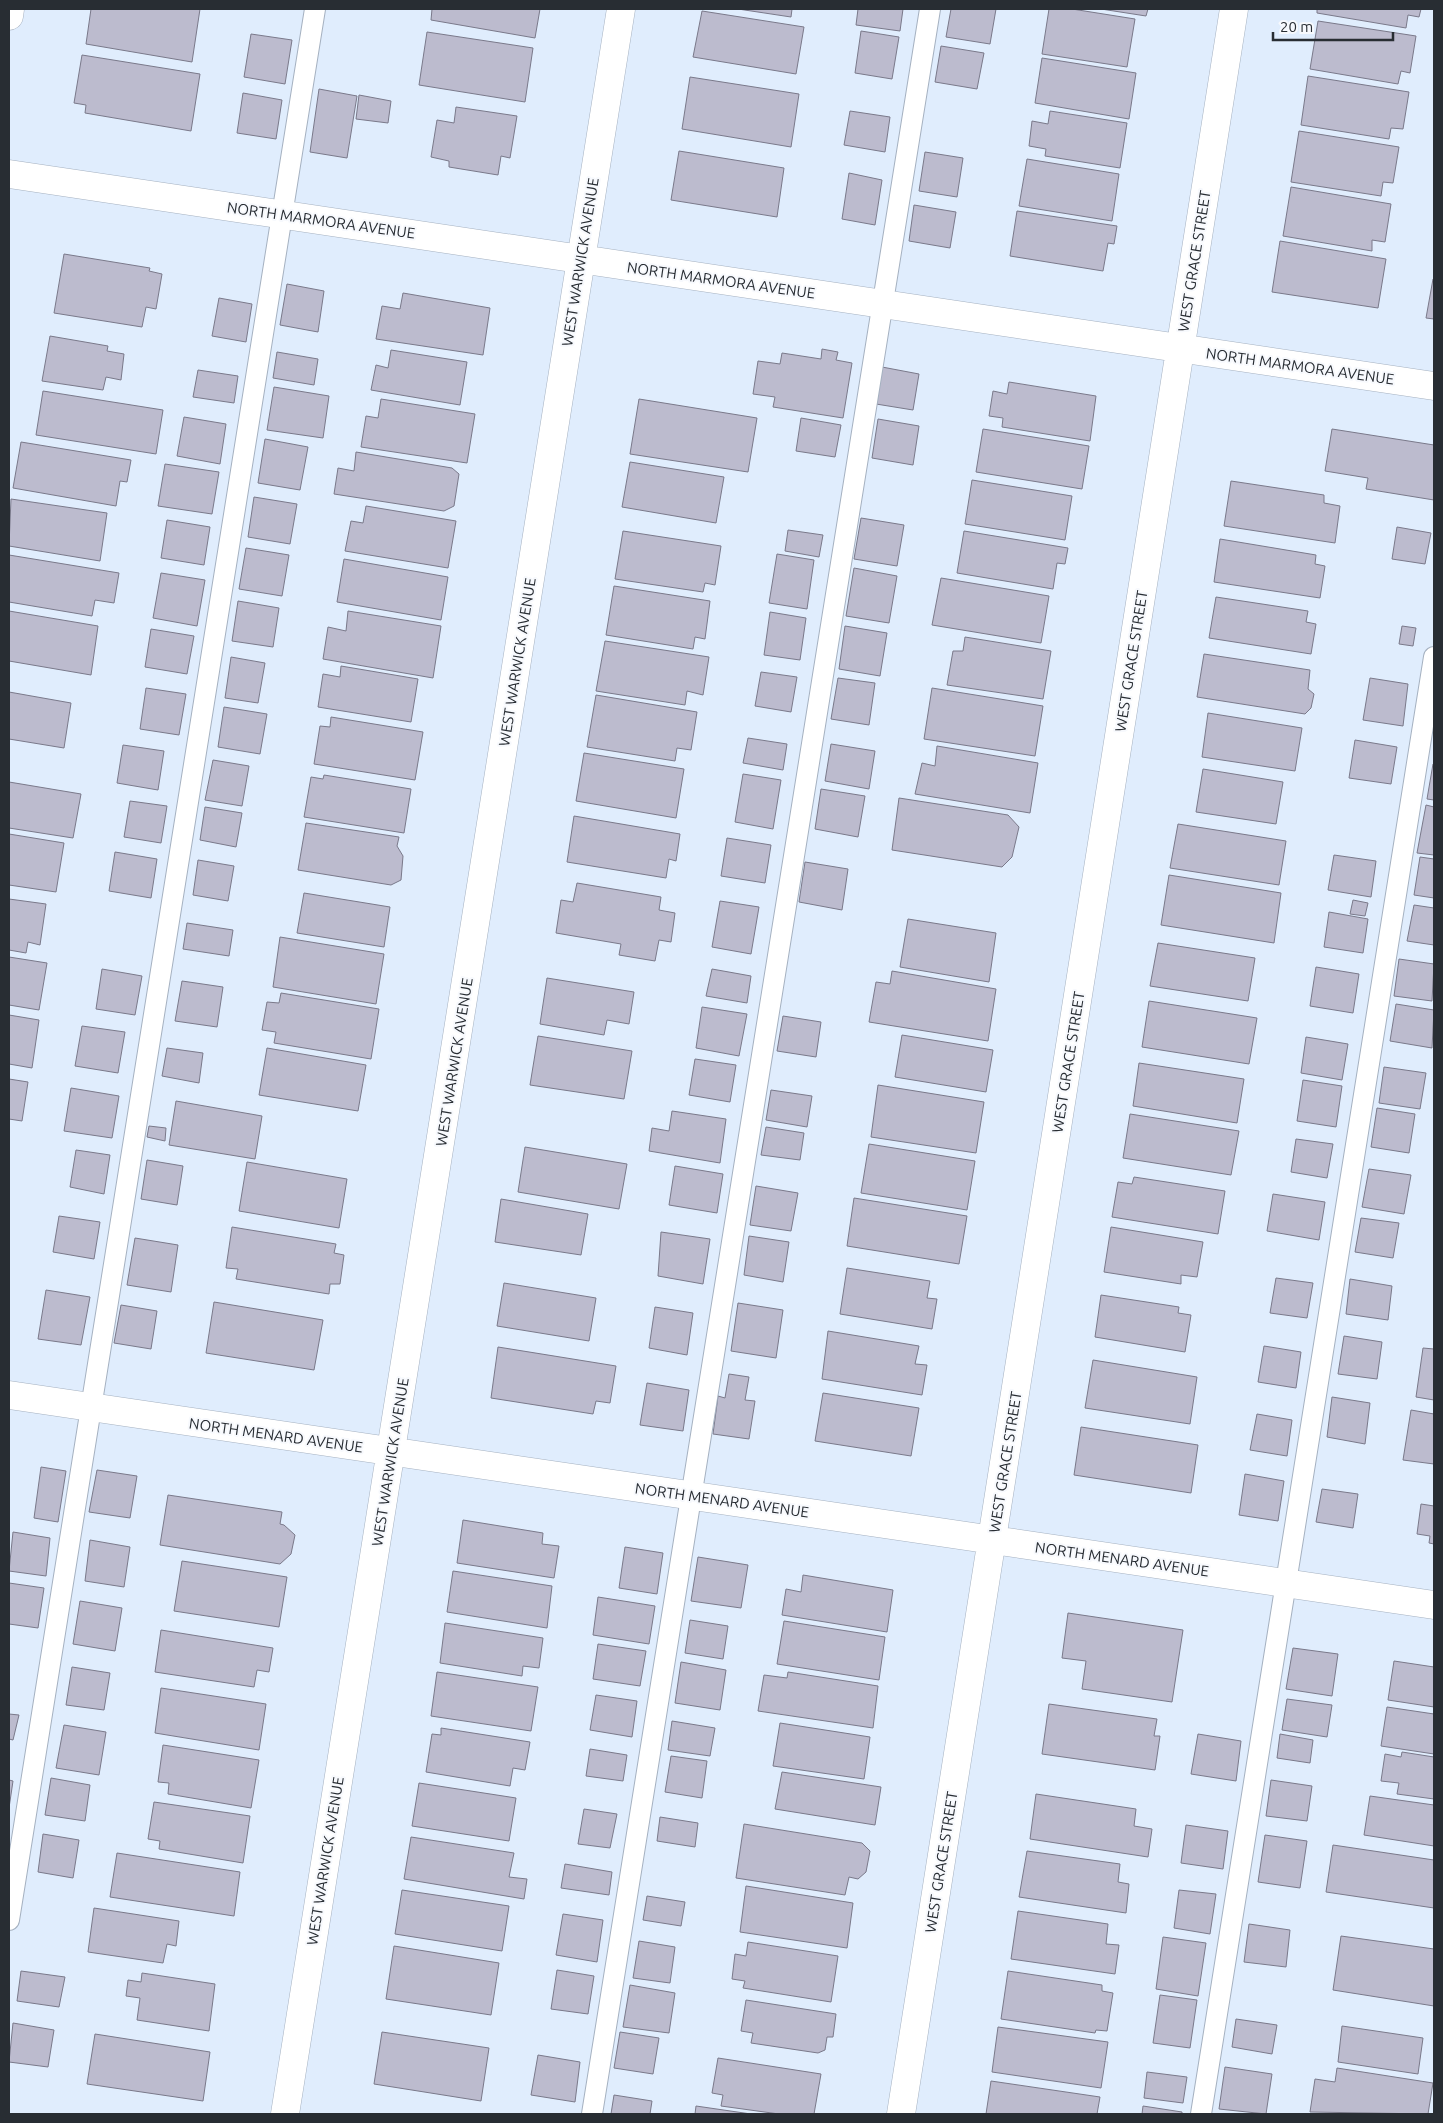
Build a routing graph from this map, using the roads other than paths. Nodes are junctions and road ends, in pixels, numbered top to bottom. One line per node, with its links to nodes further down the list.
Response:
1 (10, 9): 6 (street)
2 (315, 9): 8 (lane)
3 (620, 9): 9 (street, WEST WARWICK AVENUE)
4 (930, 9): 10 (lane)
5 (1234, 9): 11 (street, WEST GRACE STREET)
6 (9, 16)
7 (9, 174): 8 (street, NORTH MARMORA AVENUE)
8 (282, 215): 9 (street, NORTH MARMORA AVENUE); 15 (lane)
9 (581, 259): 10 (street, NORTH MARMORA AVENUE); 16 (street, WEST WARWICK AVENUE)
10 (882, 304): 11 (street, NORTH MARMORA AVENUE); 17 (lane)
11 (1180, 348): 12 (street, NORTH MARMORA AVENUE); 18 (street, WEST GRACE STREET)
12 (1434, 386)
13 (1434, 657): 19 (lane)
14 (9, 1395): 15 (street, NORTH MENARD AVENUE)
15 (91, 1408): 16 (street, NORTH MENARD AVENUE); 21 (lane)
16 (392, 1451): 17 (street, NORTH MENARD AVENUE); 22 (street, WEST WARWICK AVENUE)
17 (692, 1496): 18 (street, NORTH MENARD AVENUE); 23 (lane)
18 (993, 1540): 19 (street, NORTH MENARD AVENUE); 24 (street, WEST GRACE STREET)
19 (1286, 1583): 20 (street, NORTH MENARD AVENUE); 25 (lane)
20 (1434, 1605)
21 (9, 1920)
22 (284, 2114)
23 (592, 2114)
24 (901, 2114)
25 (1201, 2114)

